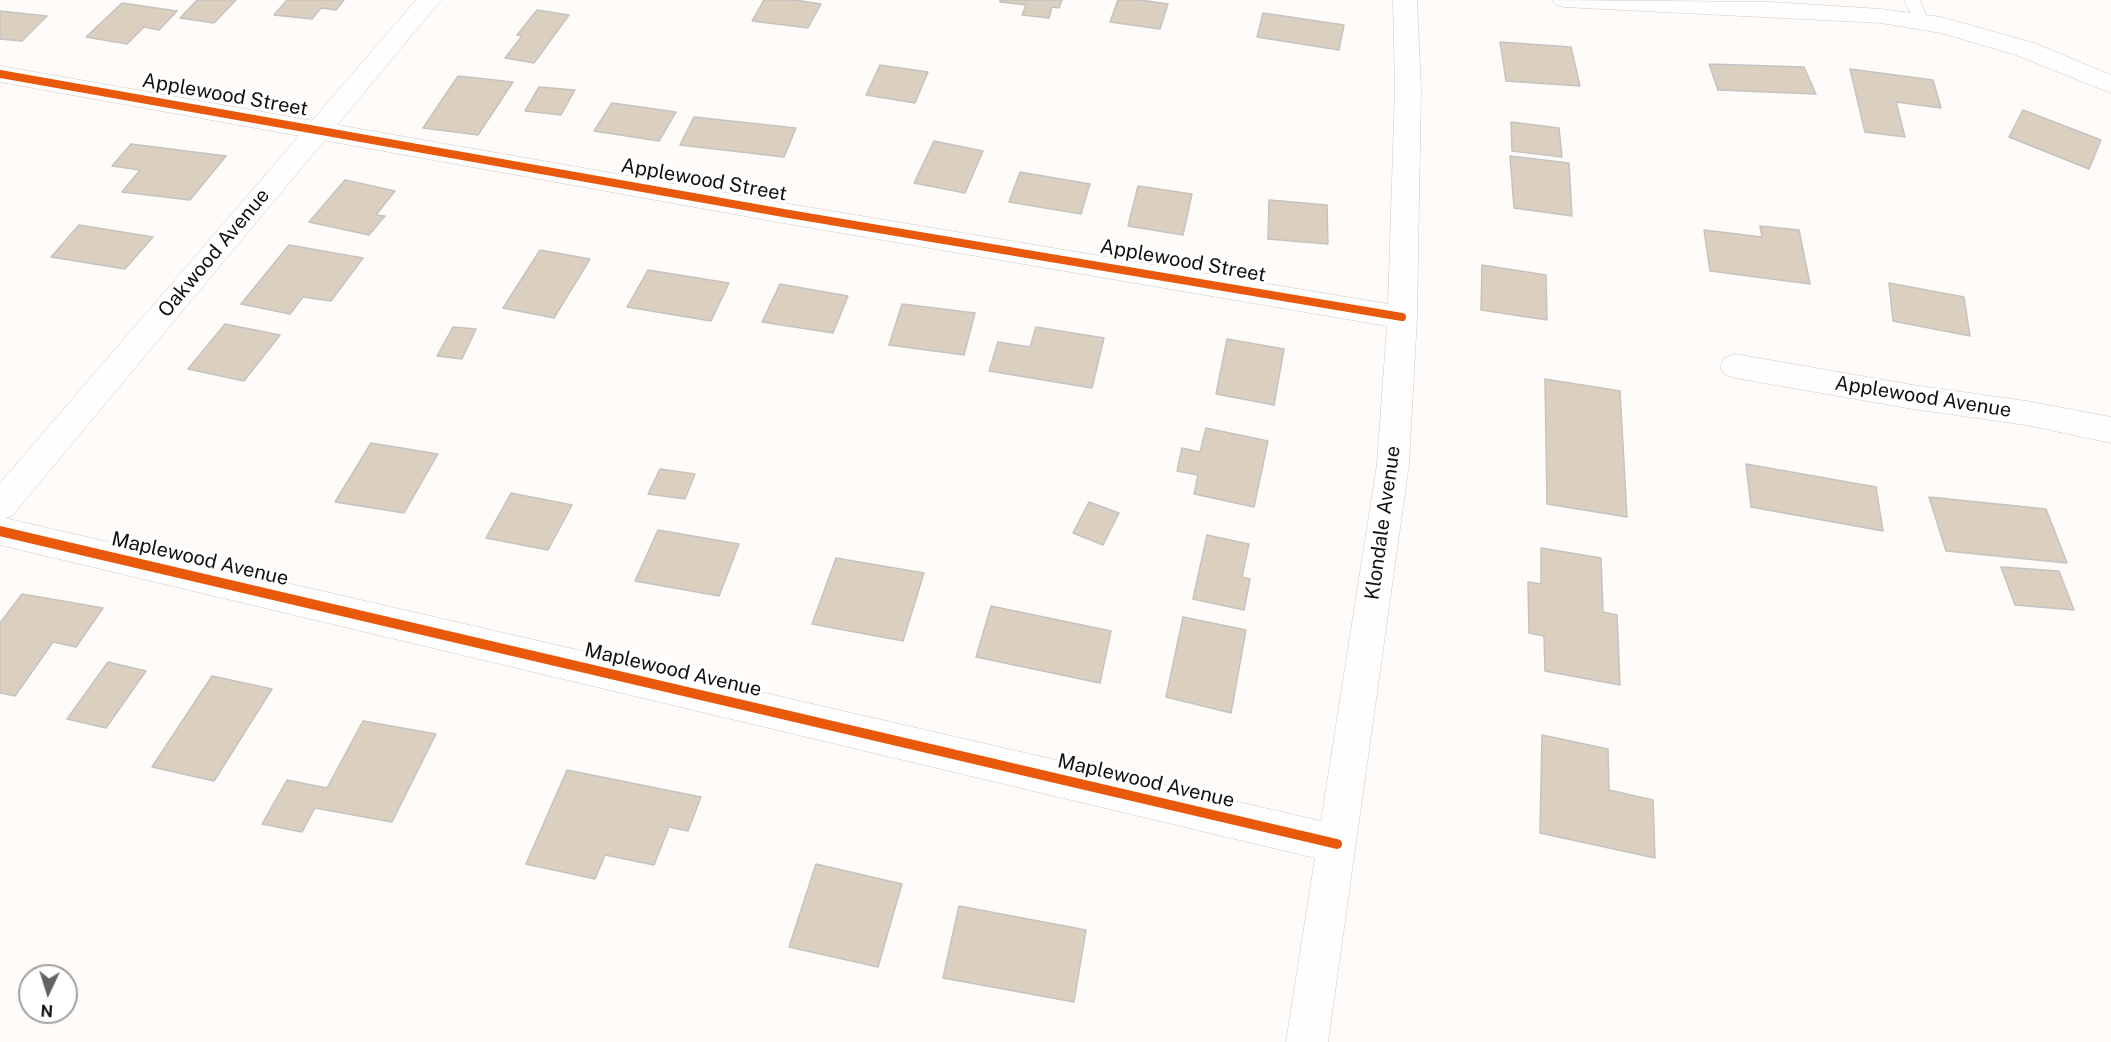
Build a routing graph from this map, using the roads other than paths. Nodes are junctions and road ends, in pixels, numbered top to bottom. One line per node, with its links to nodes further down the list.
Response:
1 (429, 0): 7 (street, Oakwood Avenue)
2 (1405, 0): 8 (street, Klondale Avenue)
3 (1564, 0): 4 (street)
4 (1916, 11): 6 (street)
5 (0, 74): 7 (street, Applewood Street)
6 (2111, 85)
7 (319, 129): 8 (street, Applewood Street); 11 (street, Oakwood Avenue)
8 (1402, 316): 13 (street, Klondale Avenue)
9 (1736, 366): 10 (street, Applewood Avenue)
10 (2111, 430)
11 (0, 506)
12 (0, 531): 13 (street, Maplewood Avenue)
13 (1337, 844): 14 (street, Klondale Avenue)
14 (1307, 1042)

